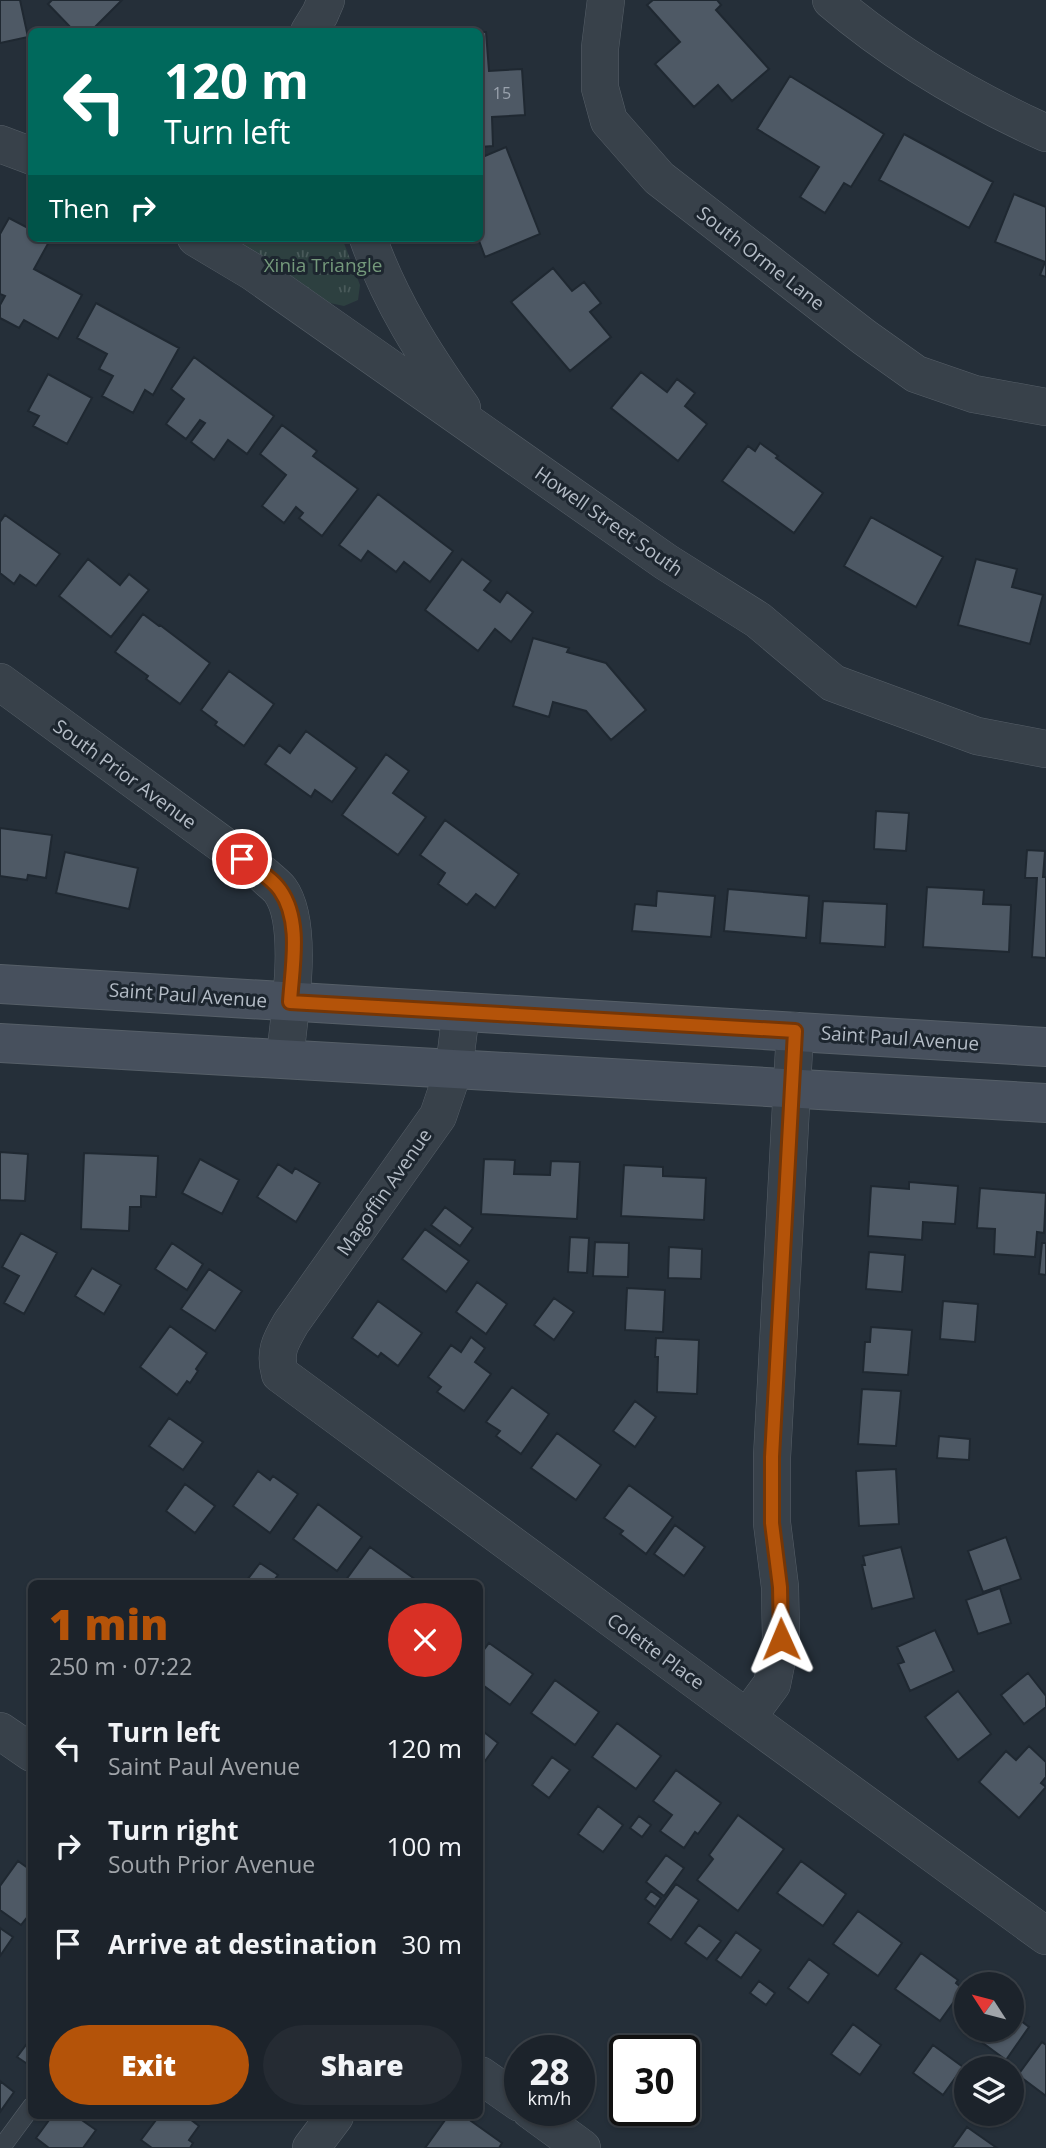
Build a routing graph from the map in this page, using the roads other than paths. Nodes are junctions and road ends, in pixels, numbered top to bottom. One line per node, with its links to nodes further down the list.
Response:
1 (326, 0): 5 (street)
2 (337, 0): 6 (street)
3 (606, 0): 12 (street, South Orme Lane)
4 (831, 0): 7 (street)
5 (311, 28)
6 (335, 28)
7 (1046, 133)
8 (0, 145): 9 (street)
9 (28, 155)
10 (204, 242): 13 (street, Howell Street South)
11 (370, 242): 13 (street)
12 (1046, 407)
13 (484, 434): 15 (street, Howell Street South)
14 (0, 682): 17 (street, South Prior Avenue)
15 (1046, 749)
16 (0, 984): 17 (main road, Saint Paul Avenue)
17 (290, 1002): 18 (main road, Saint Paul Avenue); 22 (street, South Prior Avenue)
18 (461, 1012): 19 (main road, Saint Paul Avenue); 23 (street, Magoffin Avenue)
19 (795, 1031): 21 (main road, Saint Paul Avenue); 24 (street)
20 (0, 1043): 22 (main road)
21 (1046, 1047)
22 (285, 1058): 23 (main road)
23 (454, 1069): 24 (main road); 26 (street, Magoffin Avenue)
24 (792, 1089): 25 (main road); 27 (street)
25 (1046, 1103)
26 (276, 1359): 27 (street, Colette Place)
27 (747, 1718): 30 (street, Colette Place)
28 (0, 1731): 29 (street)
29 (28, 1750)
30 (1046, 1936)
31 (483, 2077): 32 (street)
32 (504, 2092)
33 (28, 2111): 36 (lane)
34 (333, 2119): 37 (street)
35 (552, 2126): 38 (street)
36 (1, 2148)
37 (312, 2148)
38 (582, 2148)

